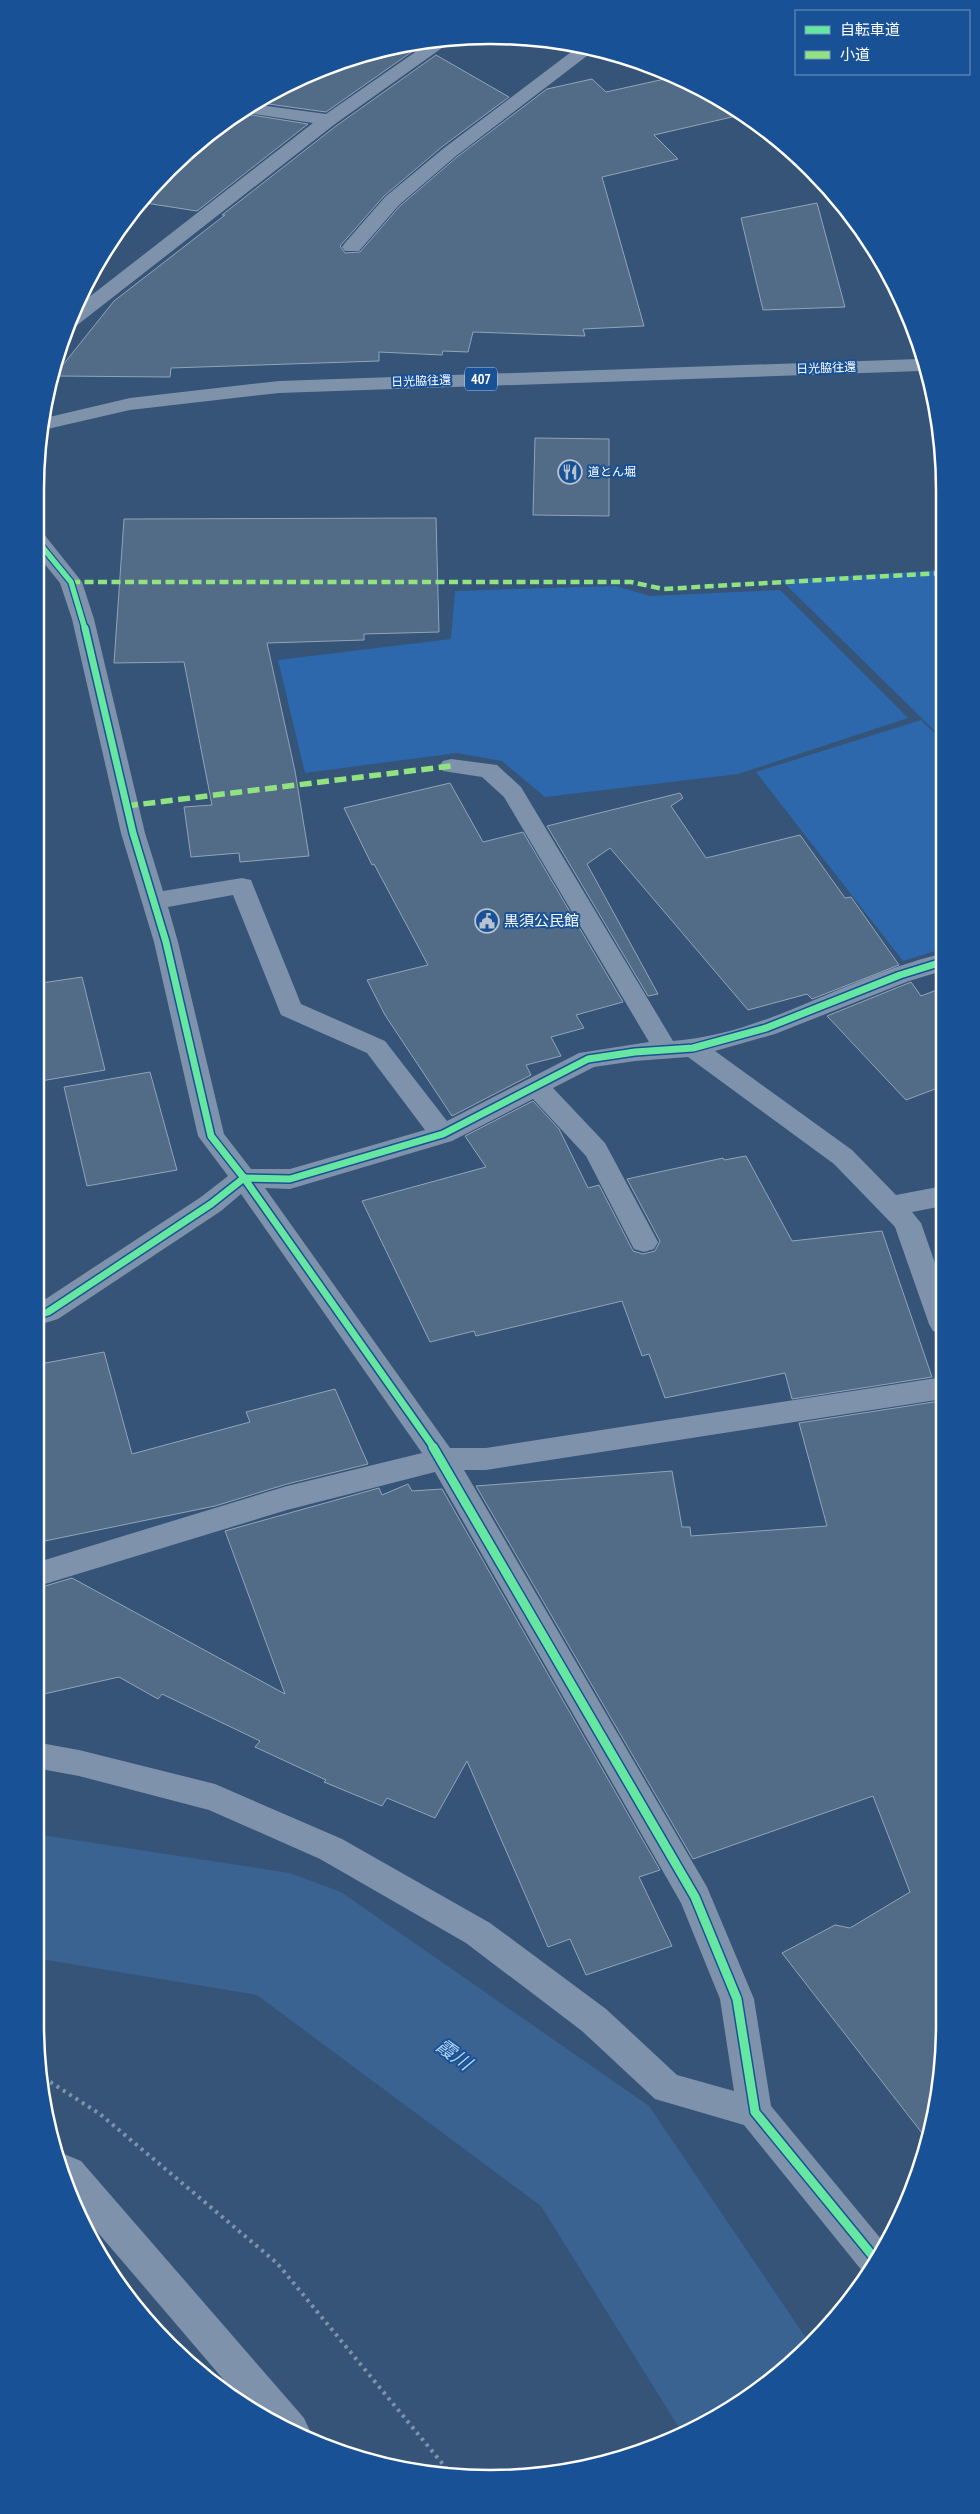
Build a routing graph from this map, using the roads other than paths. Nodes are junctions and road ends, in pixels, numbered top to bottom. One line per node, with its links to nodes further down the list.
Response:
1 (427, 49): 4 (street)
2 (580, 53): 5 (street)
3 (257, 110): 4 (street)
4 (329, 120): 6 (street)
5 (352, 247)
6 (81, 313)
7 (918, 365): 8 (highway, 日光脇往還 / 407)
8 (49, 423)
9 (44, 549): 11 (street)
10 (450, 766): 14 (street)
11 (153, 901): 16 (street); 17 (street)
12 (936, 964): 13 (street)
13 (693, 1048): 14 (street); 19 (street)
14 (666, 1050): 15 (street)
15 (536, 1086): 16 (street); 20 (street)
16 (444, 1134): 17 (street)
17 (244, 1178): 22 (street); 24 (street)
18 (936, 1197): 19 (street)
19 (891, 1206): 21 (street)
20 (644, 1242)
21 (936, 1304)
22 (44, 1313)
23 (936, 1389): 24 (street)
24 (442, 1459): 25 (street); 27 (street)
25 (44, 1572)
26 (44, 1757): 27 (street)
27 (756, 2112): 29 (street)
28 (70, 2174): 30 (street)
29 (872, 2254)
30 (278, 2416)

